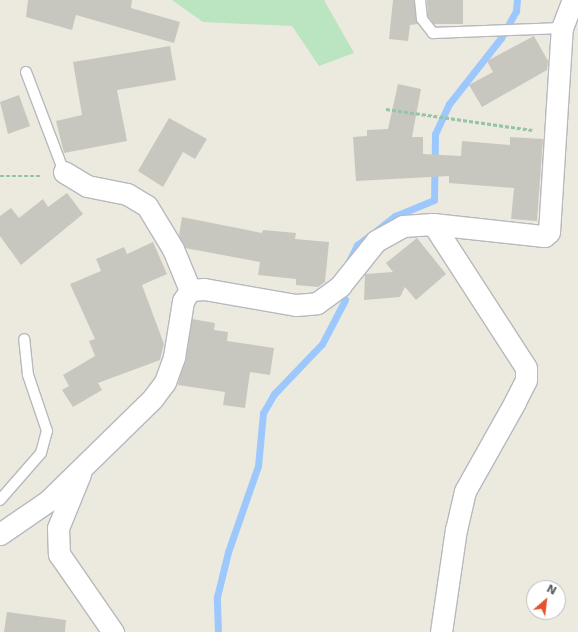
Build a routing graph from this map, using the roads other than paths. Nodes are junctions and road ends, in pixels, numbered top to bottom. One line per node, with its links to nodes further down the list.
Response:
1 (420, 0): 3 (lane)
2 (573, 0): 3 (street)
3 (562, 28): 6 (street)
4 (26, 72): 5 (lane)
5 (64, 172): 7 (street)
6 (433, 224): 7 (street); 13 (street)
7 (190, 290): 9 (street)
8 (24, 338): 10 (lane)
9 (82, 466): 11 (street); 12 (street)
10 (0, 500)
11 (0, 534)
12 (113, 632)
13 (441, 632)

